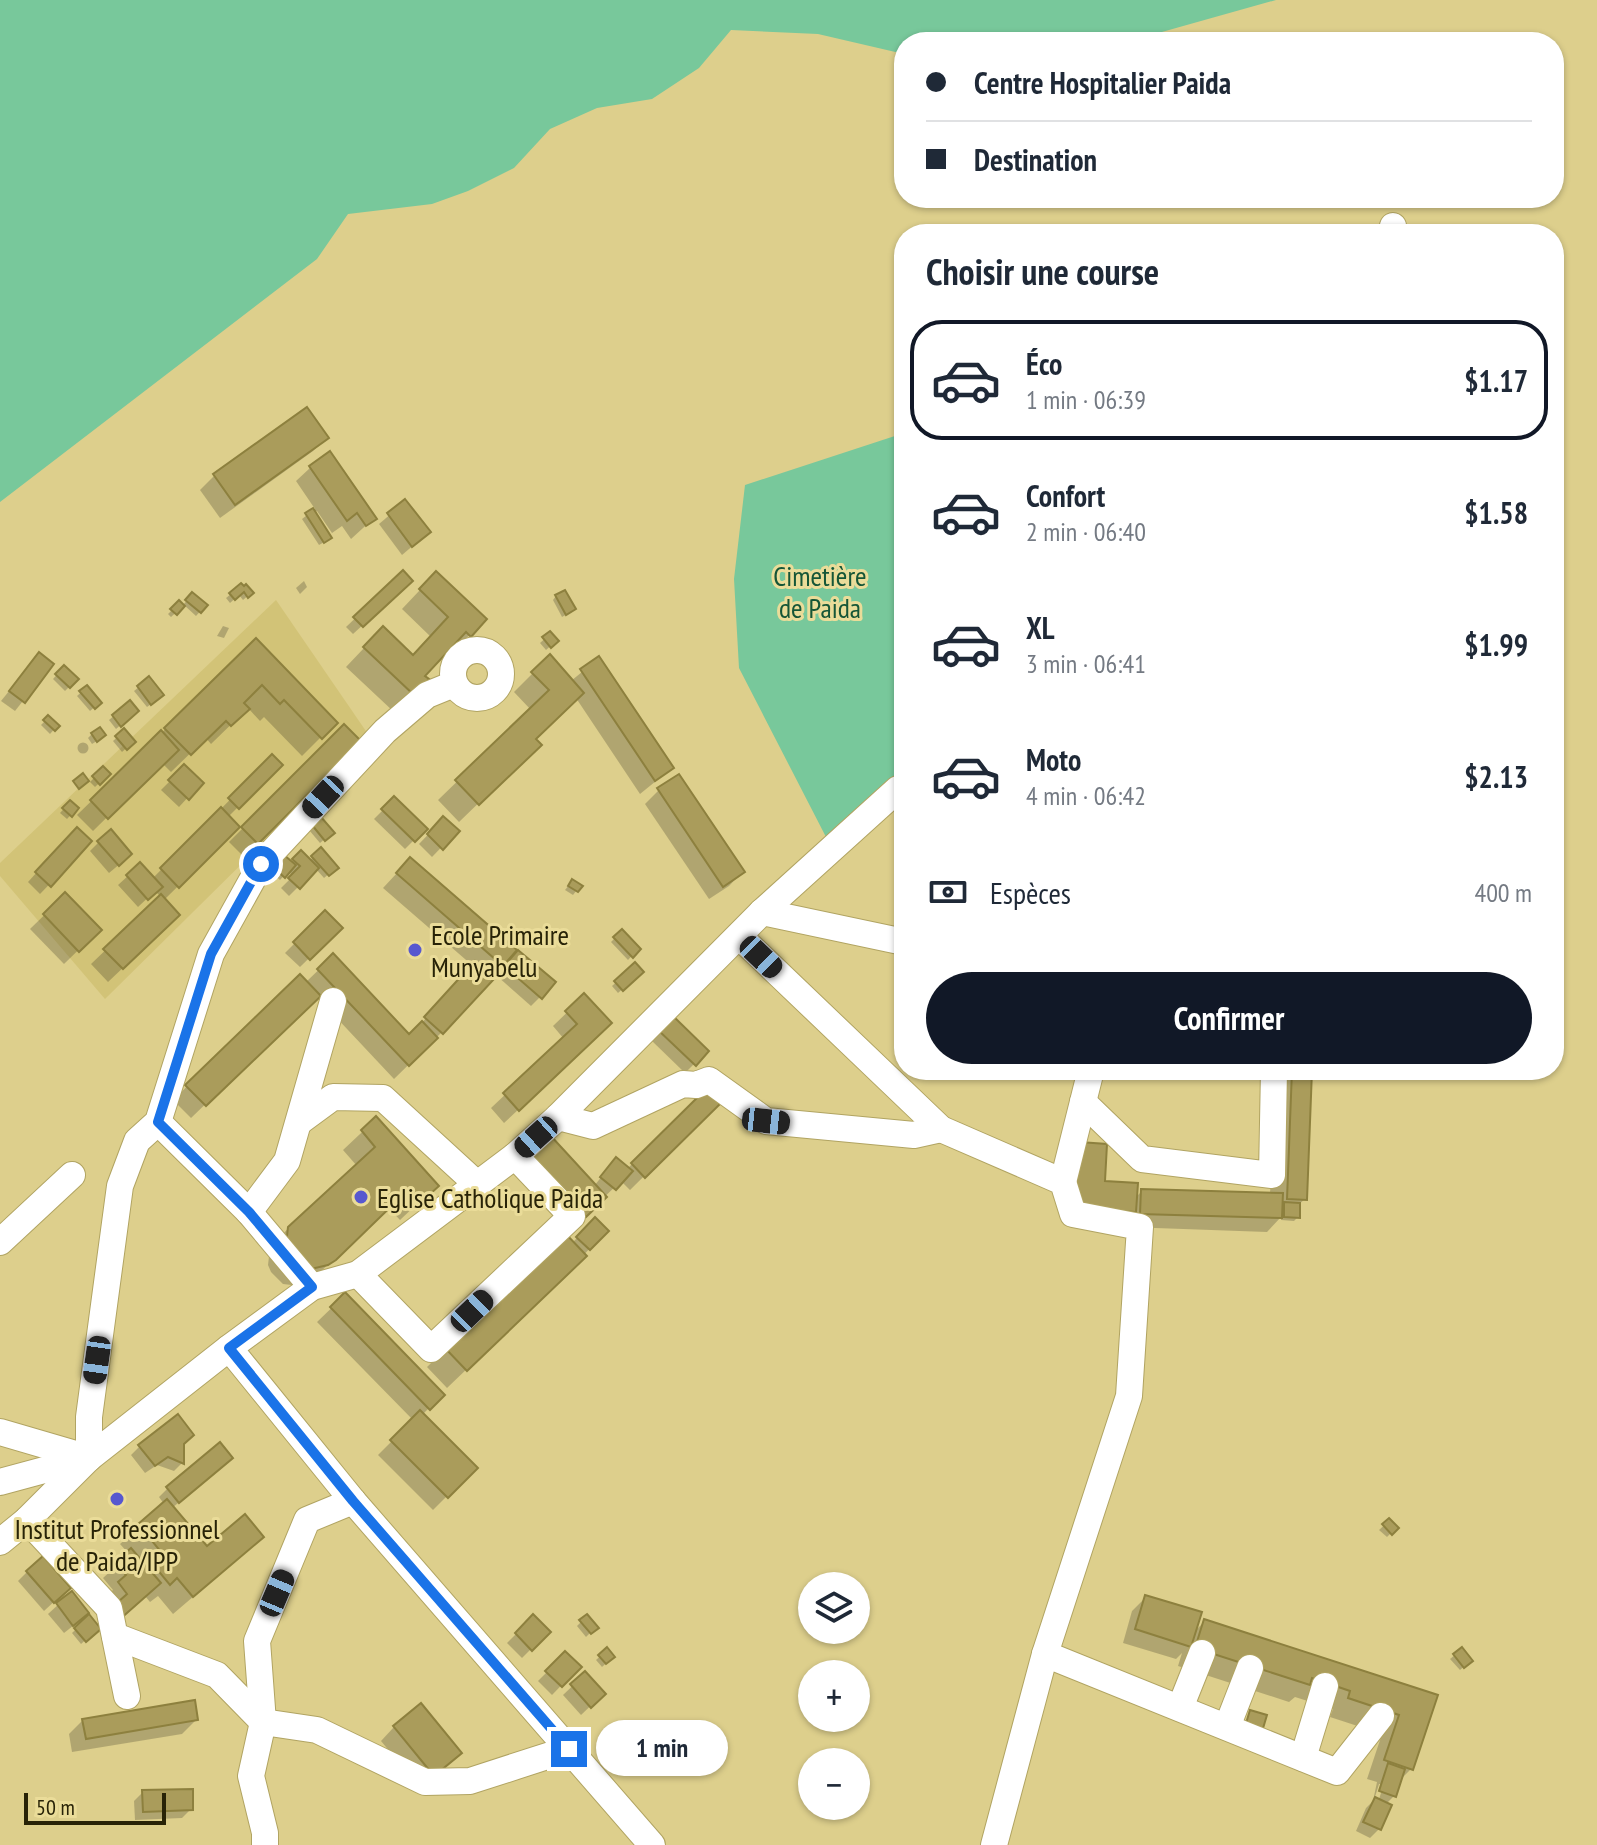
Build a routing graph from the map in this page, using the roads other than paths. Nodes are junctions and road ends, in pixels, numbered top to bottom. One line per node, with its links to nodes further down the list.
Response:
1 (454, 684): 11 (street)
2 (894, 793): 3 (street)
3 (762, 912): 4 (street); 5 (street)
4 (739, 936): 10 (street); 13 (street)
5 (894, 940)
6 (333, 1001): 12 (street)
7 (1088, 1080): 9 (street)
8 (1274, 1080): 9 (street)
9 (1083, 1102): 16 (street)
10 (558, 1117): 13 (street); 14 (street)
11 (158, 1122): 18 (street); 24 (street)
12 (299, 1122): 17 (street); 18 (street)
13 (941, 1129): 16 (street)
14 (515, 1156): 17 (street); 20 (street)
15 (72, 1175): 19 (street)
16 (1063, 1182): 31 (street)
17 (478, 1185): 20 (street)
18 (249, 1212): 21 (street)
19 (0, 1242)
20 (358, 1274): 21 (street)
21 (312, 1287): 22 (street)
22 (229, 1348): 24 (street); 26 (street)
23 (0, 1432): 24 (street)
24 (89, 1458): 25 (street); 27 (street)
25 (0, 1482)
26 (353, 1501): 37 (street); 39 (street)
27 (27, 1520): 28 (street); 29 (street)
28 (0, 1542)
29 (115, 1636): 34 (street); 37 (street)
30 (1202, 1653): 35 (street)
31 (1045, 1654): 35 (street); 43 (street)
32 (1250, 1668): 38 (street)
33 (1325, 1686): 40 (street)
34 (127, 1696)
35 (1180, 1708): 38 (street)
36 (1381, 1716): 40 (street)
37 (263, 1722): 39 (street); 41 (street)
38 (1227, 1727): 40 (street)
39 (569, 1749): 42 (street)
40 (1303, 1758)
41 (265, 1845)
42 (652, 1845)
43 (994, 1845)

